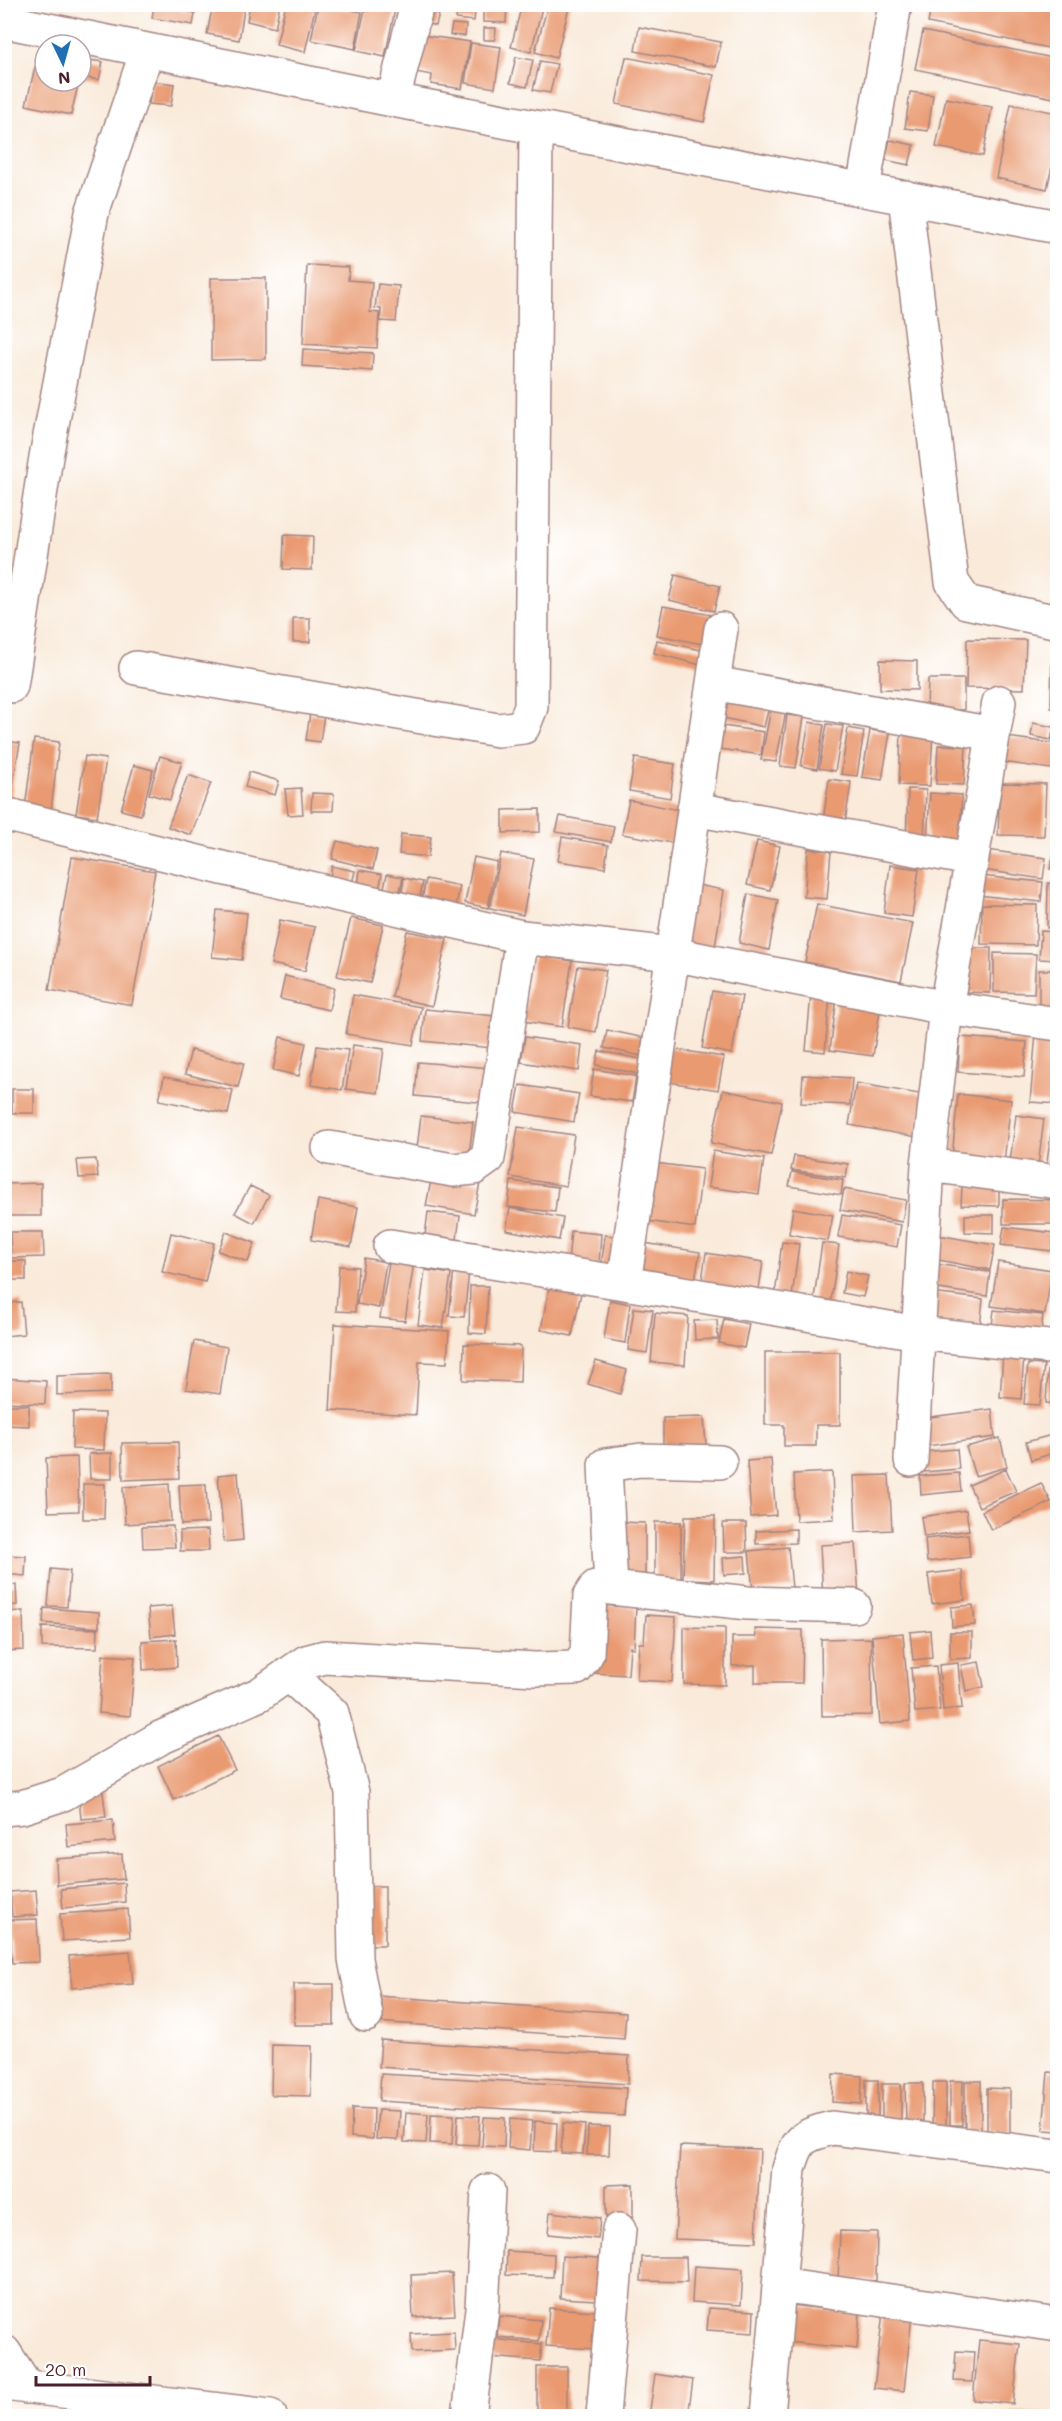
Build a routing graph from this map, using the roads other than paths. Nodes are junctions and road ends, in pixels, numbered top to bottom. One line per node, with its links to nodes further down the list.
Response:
1 (417, 4): 5 (street)
2 (895, 4): 7 (street)
3 (4, 21): 4 (street)
4 (147, 51): 5 (street); 14 (street)
5 (393, 100): 6 (street)
6 (536, 128): 7 (street); 12 (street)
7 (862, 189): 8 (street)
8 (905, 197): 9 (street); 10 (street)
9 (1058, 227)
10 (1058, 622)
11 (721, 628): 13 (street)
12 (136, 668)
13 (713, 683): 16 (street); 17 (street)
14 (11, 686)
15 (999, 702): 16 (street)
16 (993, 735): 19 (street)
17 (694, 809): 19 (street); 21 (street)
18 (4, 814): 20 (street)
19 (971, 859): 22 (street)
20 (522, 937): 21 (street); 24 (street)
21 (672, 954): 22 (street); 28 (street)
22 (946, 1008): 23 (street); 25 (street)
23 (1058, 1024)
24 (328, 1148)
25 (928, 1165): 26 (street); 29 (street)
26 (1058, 1182)
27 (390, 1245): 28 (street)
28 (624, 1283): 29 (street)
29 (918, 1333): 30 (street); 31 (street)
30 (1058, 1348)
31 (911, 1460)
32 (720, 1461): 33 (street)
33 (611, 1588): 34 (street); 35 (street)
34 (854, 1606)
35 (288, 1674): 36 (street); 37 (street)
36 (4, 1809)
37 (366, 2015)
38 (1058, 2156): 41 (street)
39 (488, 2191): 46 (street)
40 (619, 2230): 47 (street)
41 (779, 2285): 42 (street); 48 (street)
42 (1058, 2325)
43 (4, 2352): 44 (street)
44 (16, 2385): 45 (street)
45 (270, 2416)
46 (470, 2416)
47 (603, 2416)
48 (768, 2416)

